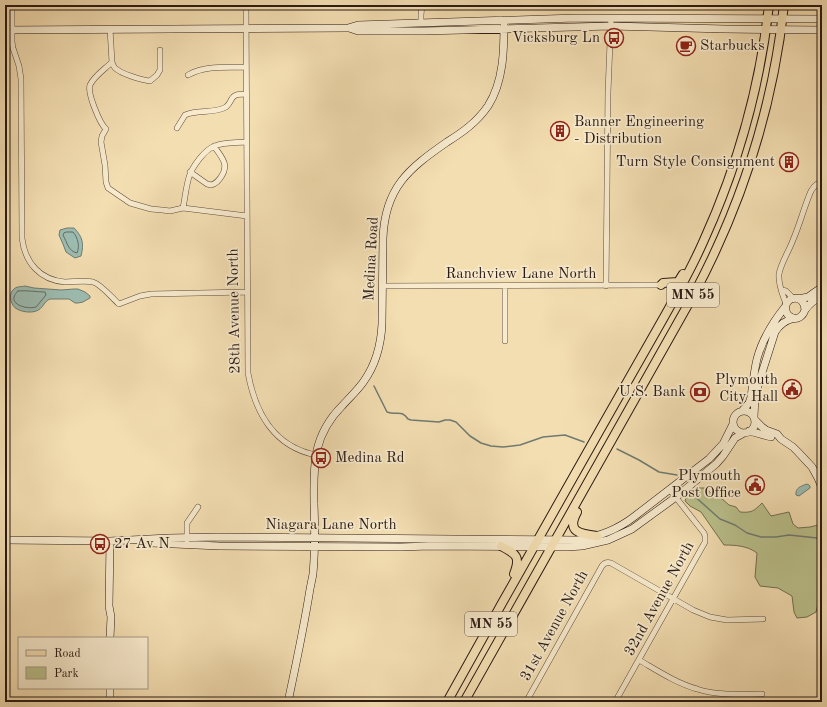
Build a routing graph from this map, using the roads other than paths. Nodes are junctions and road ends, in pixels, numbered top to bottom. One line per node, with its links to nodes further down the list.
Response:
1 (12, 5): 18 (street)
2 (246, 5): 15 (street, 28th Avenue North)
3 (422, 5): 11 (street)
4 (769, 5): 7 (main road, MN 55)
5 (784, 5): 8 (main road, MN 55)
6 (611, 18): 7 (street); 10 (street); 12 (street)
7 (767, 19): 8 (street); 17 (main road, MN 55)
8 (783, 19): 9 (street); 19 (main road, MN 55)
9 (822, 19)
10 (504, 20): 11 (street); 16 (street, Medina Road)
11 (422, 23): 13 (street)
12 (611, 26): 16 (street); 17 (street); 37 (street)
13 (348, 28): 15 (street); 16 (street)
14 (110, 29): 15 (street); 18 (street); 22 (street)
15 (246, 29): 23 (street, 28th Avenue North)
16 (504, 29): 35 (street, Medina Road)
17 (766, 29): 19 (street); 33 (main road, MN 55)
18 (9, 30): 40 (street)
19 (781, 30): 20 (street); 54 (main road, MN 55)
20 (822, 30)
21 (160, 50): 22 (street)
22 (112, 62): 31 (street)
23 (246, 67): 24 (street); 25 (street, 28th Avenue North)
24 (188, 75)
25 (246, 94): 26 (street); 27 (street, 28th Avenue North)
26 (177, 128)
27 (246, 142): 28 (street); 32 (street, 28th Avenue North)
28 (214, 146): 29 (street); 29 (street)
29 (190, 172): 31 (street)
30 (822, 182): 39 (street)
31 (183, 208): 32 (street)
32 (247, 216): 40 (street, 28th Avenue North)
33 (709, 227): 34 (main road); 45 (main road, MN 55)
34 (661, 285): 37 (street, Ranchview Lane North); 45 (main road)
35 (382, 286): 36 (street, Ranchview Lane North); 53 (street, Medina Road)
36 (505, 286): 37 (street, Ranchview Lane North); 47 (street)
37 (606, 286)
38 (822, 287): 42 (street)
39 (782, 290): 42 (street); 43 (street)
40 (247, 292): 53 (street, 28th Avenue North)
41 (822, 296): 44 (street)
42 (795, 299): 43 (street); 44 (street)
43 (786, 305): 46 (street); 48 (street)
44 (805, 310): 46 (street)
45 (667, 311): 64 (main road, MN 55)
46 (794, 318): 49 (street)
47 (505, 342)
48 (742, 411): 49 (street); 50 (street)
49 (754, 419): 51 (street); 52 (street)
50 (733, 424): 51 (street); 56 (street)
51 (747, 432): 52 (street); 57 (street)
52 (781, 440): 55 (street)
53 (316, 455): 60 (street)
54 (591, 477): 59 (main road); 65 (main road, MN 55)
55 (822, 488)
56 (670, 490): 57 (street, 32nd Avenue North); 59 (street)
57 (676, 497): 65 (street); 69 (street, 32nd Avenue North)
58 (198, 507): 63 (street)
59 (597, 536): 65 (street)
60 (314, 538): 63 (street, Niagara Lane North); 64 (street, Niagara Lane North); 67 (street)
61 (5, 540): 62 (street, Niagara Lane North)
62 (110, 541): 63 (street, Niagara Lane North); 71 (street)
63 (187, 542): 67 (street, Niagara Lane North)
64 (536, 543): 65 (street); 66 (street, Niagara Lane North); 68 (main road, MN 55)
65 (554, 544): 78 (main road, MN 55)
66 (500, 546): 67 (street, Niagara Lane North); 68 (main road)
67 (314, 547): 76 (street)
68 (506, 598): 77 (main road, MN 55)
69 (673, 599): 70 (street); 72 (street, 32nd Avenue North); 79 (street, 31st Avenue North)
70 (763, 619)
71 (110, 637)
72 (639, 660): 74 (street); 80 (street, 32nd Avenue North)
73 (110, 689): 75 (street)
74 (762, 694)
75 (110, 702)
76 (288, 702)
77 (447, 702)
78 (464, 702)
79 (526, 702)
80 (615, 702)

